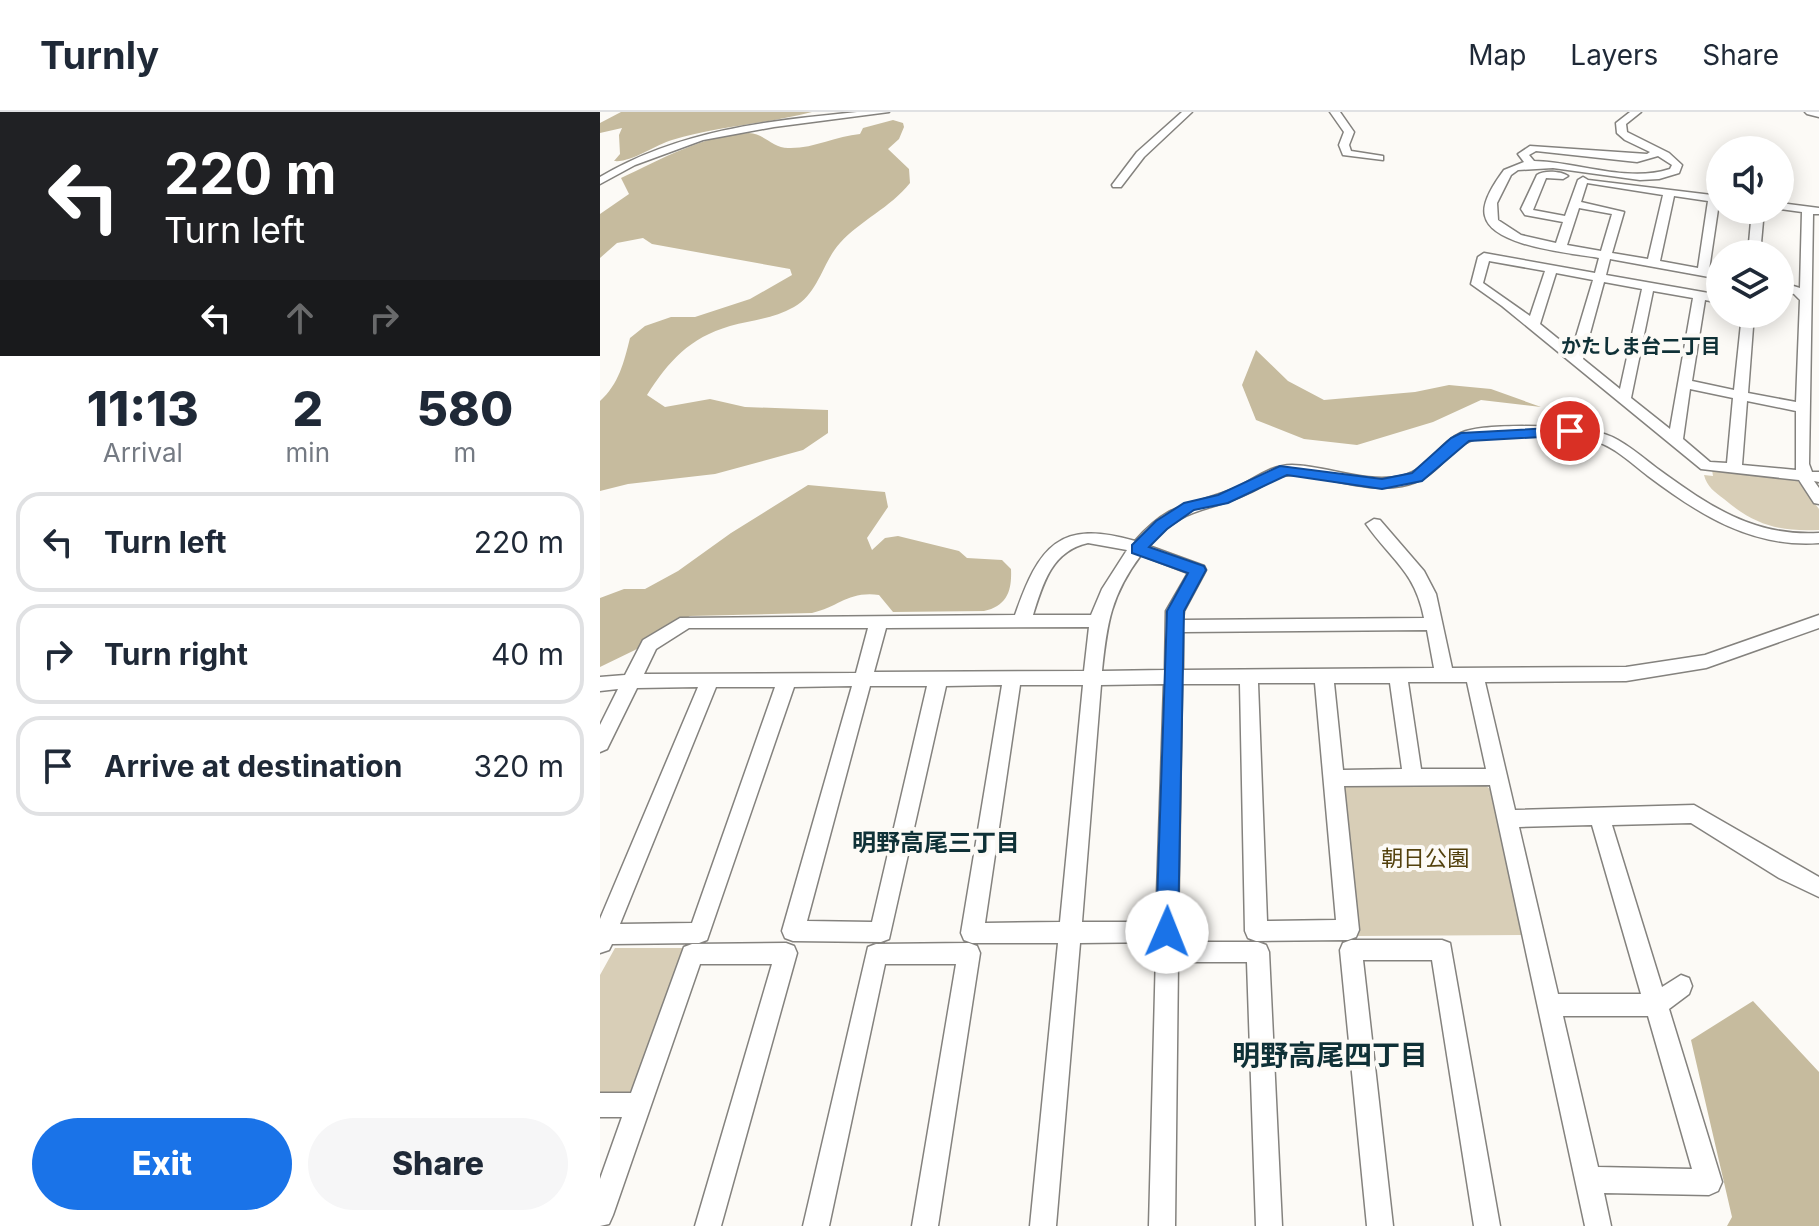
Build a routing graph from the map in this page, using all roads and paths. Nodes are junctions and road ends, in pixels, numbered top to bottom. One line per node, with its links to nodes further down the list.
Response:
1 (884, 112): 11 (street)
2 (1187, 112): 12 (street)
3 (1335, 112): 8 (street)
4 (1636, 112): 7 (street)
5 (1810, 112): 6 (street)
6 (1819, 114)
7 (1658, 151): 9 (street); 9 (street)
8 (1379, 158)
9 (1532, 165): 19 (street)
10 (1583, 180): 13 (street); 15 (street); 17 (street)
11 (600, 181)
12 (1117, 185)
13 (1669, 194): 14 (street); 22 (street)
14 (1706, 198)
15 (1575, 204): 17 (street); 21 (street)
16 (1813, 210): 20 (street)
17 (1570, 220): 19 (street)
18 (1712, 224): 24 (street)
19 (1560, 247): 21 (street)
20 (1813, 252): 31 (street)
21 (1606, 255): 22 (street); 26 (street)
22 (1653, 264): 24 (street)
23 (1552, 269): 26 (street); 32 (street); 32 (street)
24 (1703, 272): 25 (street)
25 (1706, 273)
26 (1599, 278): 27 (street); 36 (street)
27 (1648, 287): 29 (street); 39 (street)
28 (1794, 290): 31 (street)
29 (1699, 296): 30 (street); 37 (street)
30 (1706, 297)
31 (1806, 299): 34 (street)
32 (1533, 325): 36 (street)
33 (1747, 328): 38 (street)
34 (1812, 330): 35 (street)
35 (1812, 356): 40 (street)
36 (1576, 360): 39 (street)
37 (1684, 384): 38 (street); 41 (street)
38 (1740, 396): 40 (street); 42 (street)
39 (1624, 400): 41 (street)
40 (1803, 408): 43 (street)
41 (1675, 441): 42 (street)
42 (1734, 469): 43 (street)
43 (1812, 476): 44 (street)
44 (1819, 499)
45 (1374, 524): 52 (street)
46 (1819, 538): 47 (street)
47 (1138, 549): 49 (street); 50 (street); 53 (street)
48 (879, 621): 49 (street); 65 (street); 66 (street)
49 (1022, 621): 50 (street)
50 (1098, 621): 62 (street)
51 (1819, 621): 54 (street)
52 (1435, 624): 53 (street); 57 (street)
53 (1175, 626): 58 (street)
54 (1475, 676): 57 (street); 69 (street)
55 (1324, 677): 56 (street); 59 (street); 70 (street)
56 (1398, 677): 57 (street); 71 (street)
57 (1445, 677)
58 (1173, 678): 59 (street); 62 (street); 75 (street)
59 (1249, 678): 70 (street)
60 (938, 679): 61 (street); 65 (street); 65 (street)
61 (1012, 679): 62 (street); 75 (street)
62 (1092, 679): 75 (street)
63 (710, 680): 64 (street); 66 (street); 76 (street)
64 (787, 680): 65 (street); 76 (street)
65 (862, 680)
66 (630, 681): 67 (street); 68 (street)
67 (600, 684)
68 (600, 744)
69 (1498, 777): 71 (street); 72 (street)
70 (1333, 778): 71 (street)
71 (1413, 778)
72 (1507, 819): 73 (street); 78 (street)
73 (1600, 819): 74 (street); 79 (street)
74 (1819, 887)
75 (1070, 932): 87 (street)
76 (602, 938)
77 (1681, 986): 79 (street)
78 (1548, 1005): 79 (street); 82 (street)
79 (1656, 1005): 82 (street)
80 (600, 1105): 81 (street)
81 (639, 1105): 83 (street); 84 (street)
82 (1588, 1180): 92 (street)
83 (600, 1215)
84 (708, 1226)
85 (816, 1226): 86 (street)
86 (925, 1226)
87 (1043, 1226)
88 (1162, 1226): 89 (street)
89 (1269, 1226)
90 (1380, 1226): 91 (street)
91 (1487, 1226)
92 (1598, 1226)

